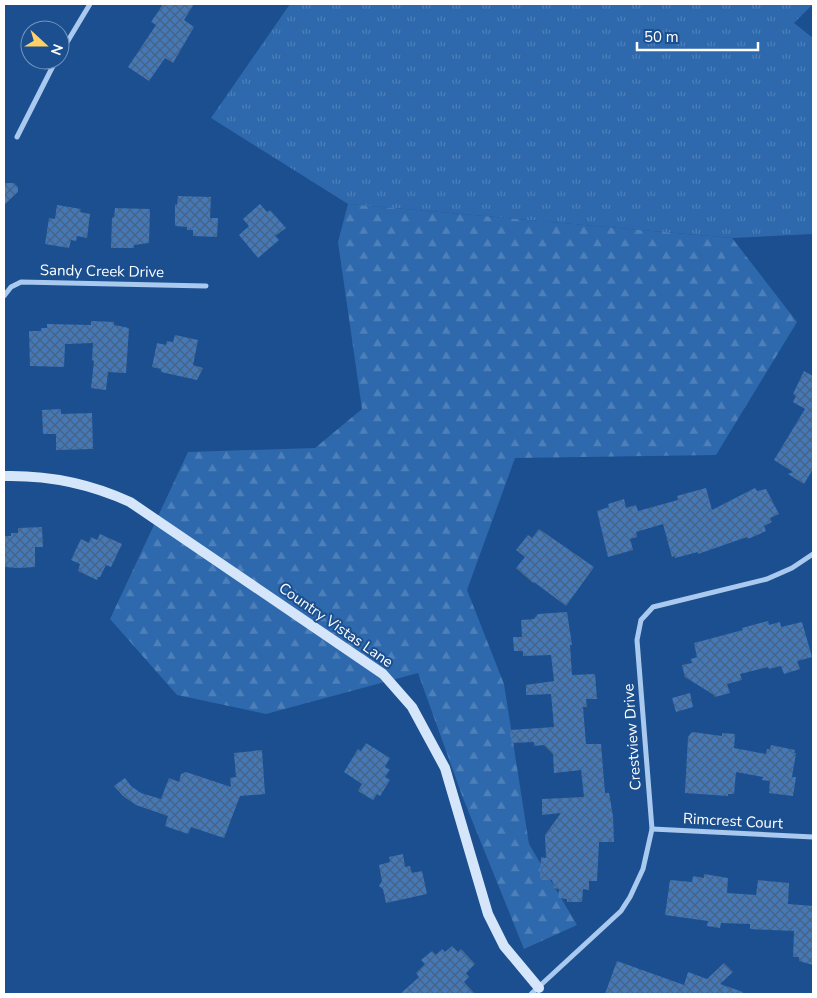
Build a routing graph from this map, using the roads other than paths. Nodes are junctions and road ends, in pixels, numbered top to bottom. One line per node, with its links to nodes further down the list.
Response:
1 (90, 4): 2 (street)
2 (70, 37)
3 (51, 70): 4 (street)
4 (18, 137)
5 (206, 286): 6 (street, Sandy Creek Drive)
6 (4, 296)
7 (4, 476): 11 (street, Country Vistas Lane)
8 (813, 554): 9 (street, Crestview Drive)
9 (652, 829): 10 (street, Rimcrest Court); 11 (street, Crestview Drive)
10 (813, 838)
11 (538, 992)

